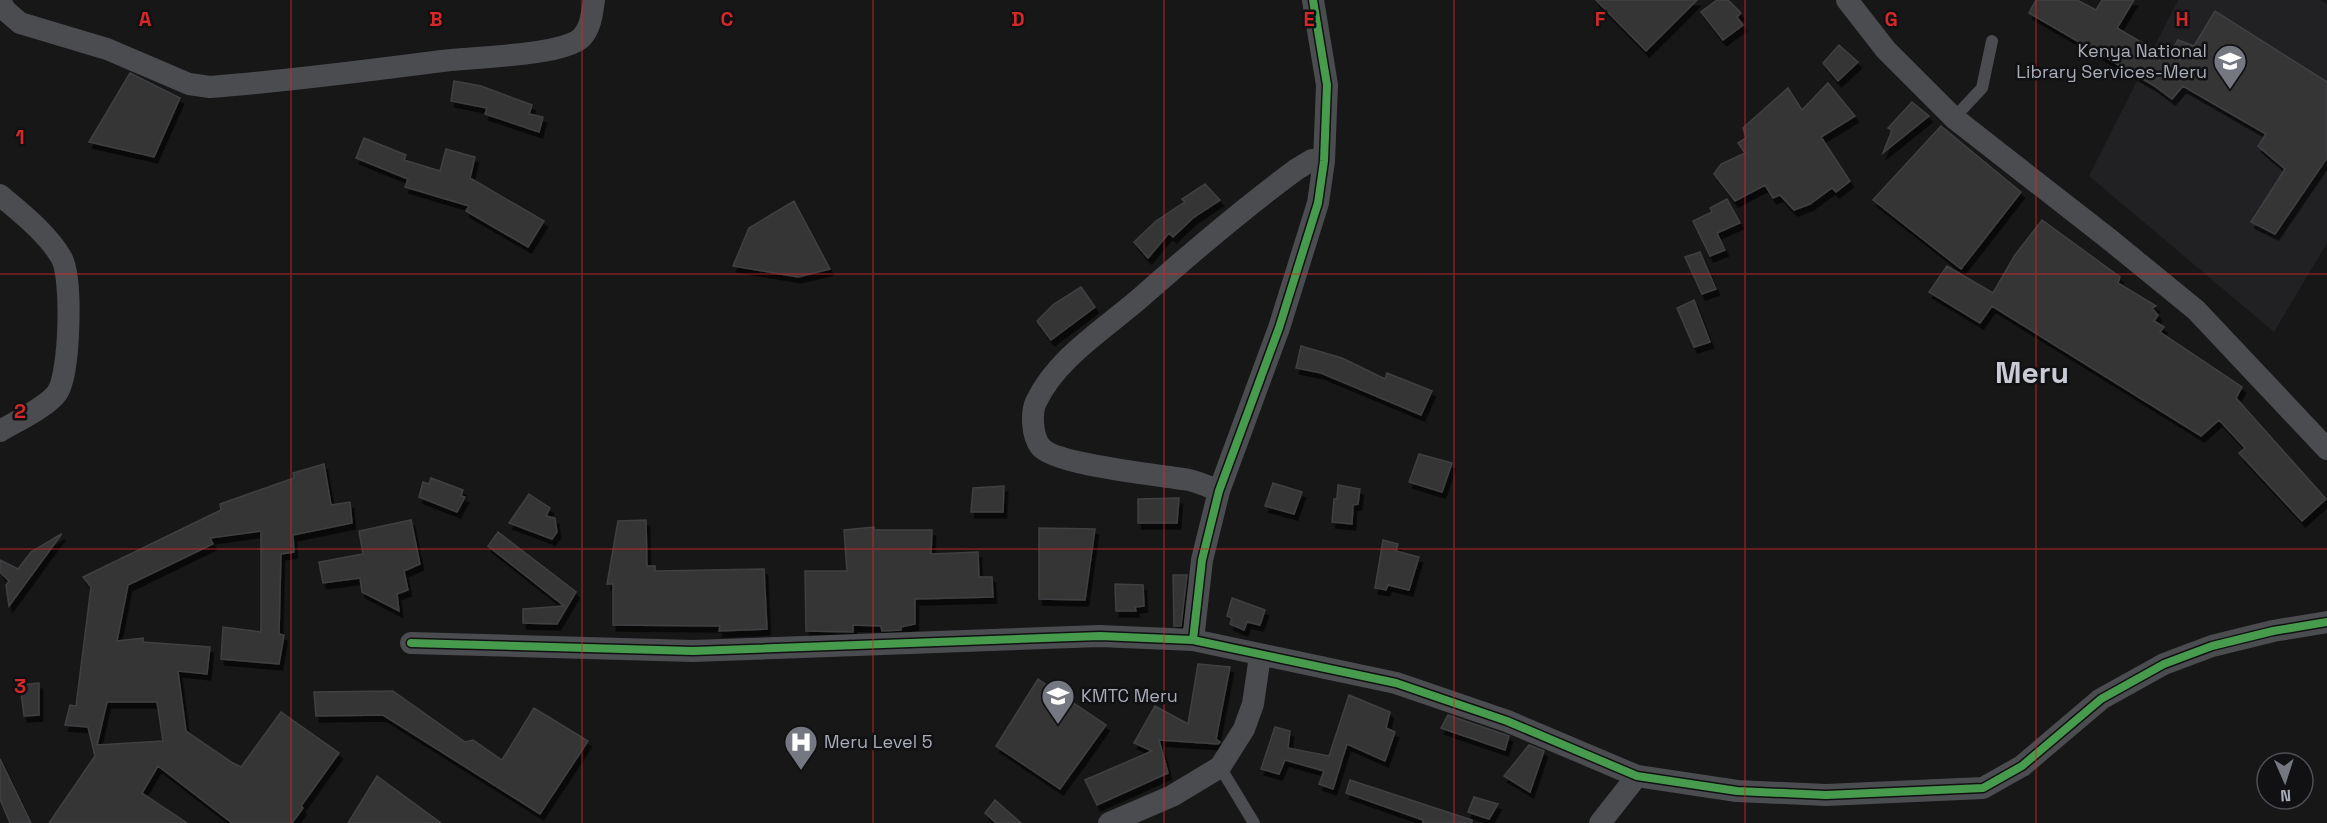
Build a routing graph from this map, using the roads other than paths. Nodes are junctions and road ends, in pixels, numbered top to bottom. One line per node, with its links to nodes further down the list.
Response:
1 (0, 0): 2 (street)
2 (594, 0)
3 (1313, 0): 7 (street)
4 (1847, 0): 6 (street)
5 (1992, 41): 6 (lane)
6 (1954, 118): 10 (street)
7 (1324, 160): 11 (street); 11 (street)
8 (0, 195): 9 (street)
9 (0, 431)
10 (2327, 449)
11 (1219, 491): 13 (street)
12 (2327, 622): 17 (street)
13 (1193, 640): 14 (street); 15 (street)
14 (411, 643)
15 (1260, 656): 16 (street); 17 (street)
16 (1220, 767): 18 (street); 19 (lane)
17 (1637, 776): 20 (street)
18 (1109, 823)
19 (1254, 823)
20 (1599, 823)

